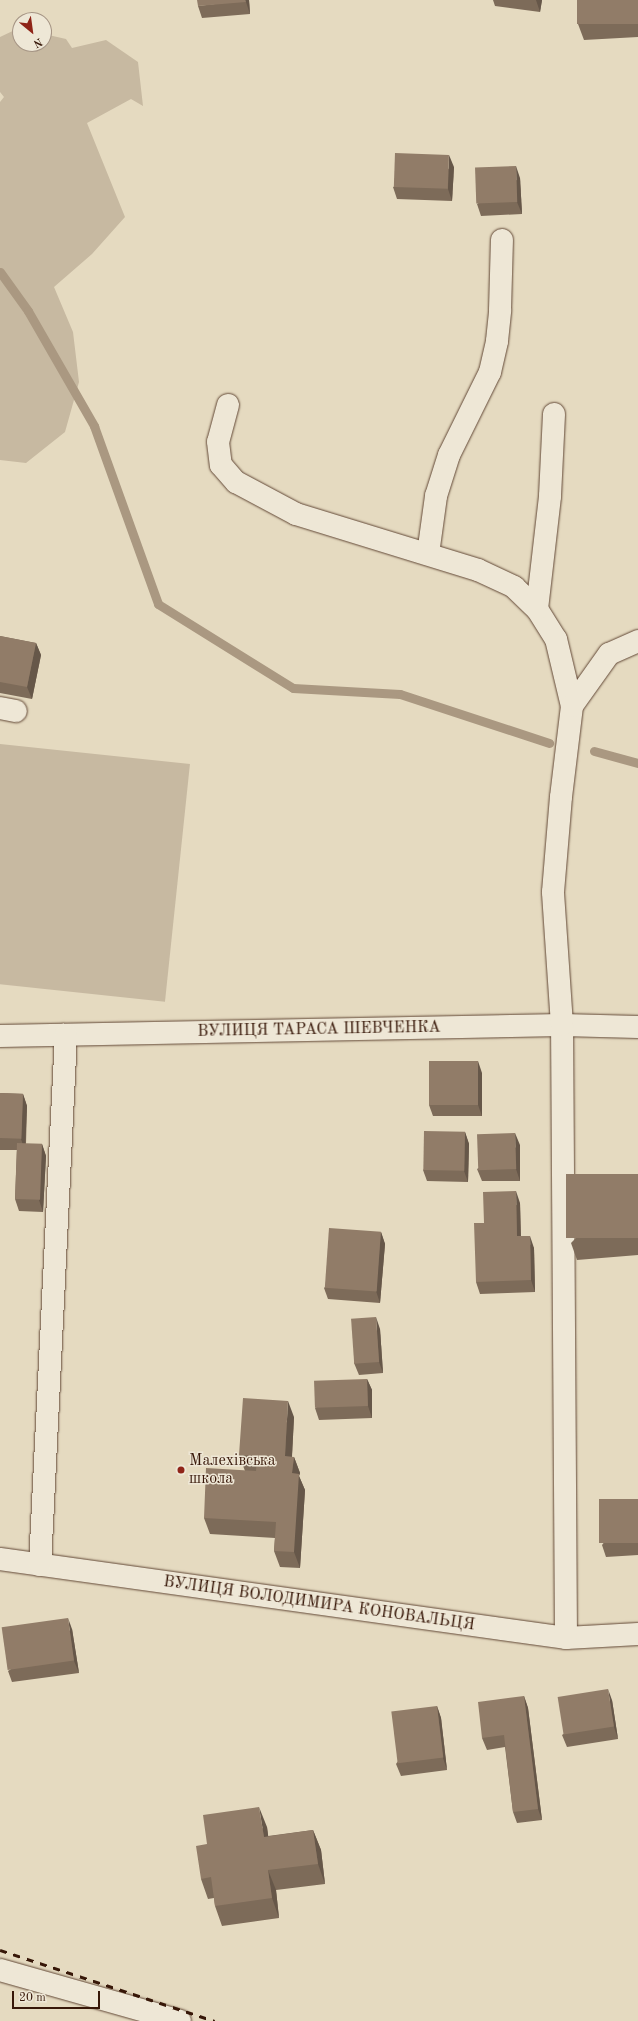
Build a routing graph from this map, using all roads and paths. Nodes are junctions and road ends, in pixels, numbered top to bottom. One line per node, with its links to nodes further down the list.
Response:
1 (502, 240): 4 (street)
2 (228, 405): 4 (street)
3 (554, 414): 5 (street)
4 (428, 554): 5 (street)
5 (537, 609): 7 (street)
6 (638, 641): 7 (street)
7 (572, 706): 8 (street)
8 (562, 1025): 9 (street, ВУЛИЦЯ ТАРАСА ШЕВЧЕНКА); 10 (street, ВУЛИЦЯ ТАРАСА ШЕВЧЕНКА); 15 (street)
9 (638, 1027)
10 (66, 1035): 11 (street, ВУЛИЦЯ ТАРАСА ШЕВЧЕНКА); 13 (street)
11 (0, 1036)
12 (0, 1559): 13 (street, ВУЛИЦЯ ВОЛОДИМИРА КОНОВАЛЬЦЯ)
13 (40, 1565): 15 (street, ВУЛИЦЯ ВОЛОДИМИРА КОНОВАЛЬЦЯ)
14 (638, 1634): 15 (street, ВУЛИЦЯ ВОЛОДИМИРА КОНОВАЛЬЦЯ)
15 (566, 1638)
16 (0, 1970): 17 (street)
17 (180, 2021)

